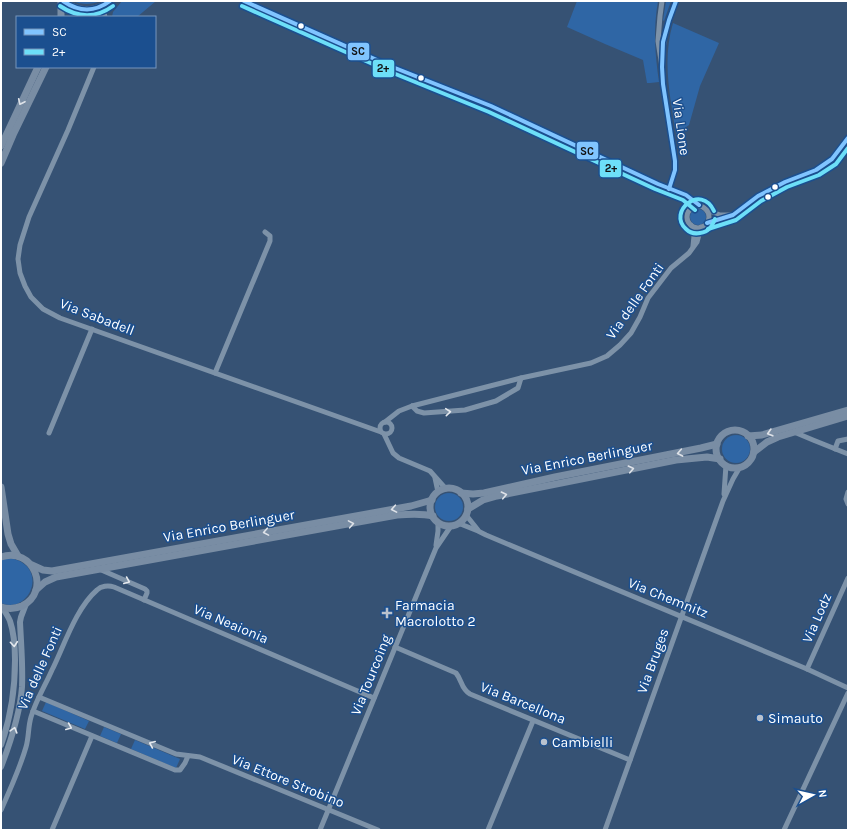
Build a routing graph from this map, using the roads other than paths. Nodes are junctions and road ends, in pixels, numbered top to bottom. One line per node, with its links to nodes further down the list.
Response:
1 (62, 1): 7 (main road); 8 (main road)
2 (110, 1): 6 (main road)
3 (244, 1): 18 (street)
4 (662, 1): 11 (street, Via Lione)
5 (676, 1): 11 (street, Via Lione)
6 (102, 6): 7 (main road); 10 (street)
7 (86, 10): 9 (main road)
8 (61, 16)
9 (76, 16)
10 (105, 16)
11 (662, 67): 18 (street, Via Lione)
12 (38, 68): 16 (main road, one-way to 16)
13 (46, 68): 17 (main road)
14 (94, 68): 29 (street, Via Sabadell)
15 (848, 138): 23 (street)
16 (1, 146)
17 (1, 163)
18 (669, 189): 19 (street)
19 (686, 195): 20 (street); 21 (street)
20 (699, 205): 21 (street); 22 (street)
21 (690, 209): 25 (street)
22 (707, 210): 23 (street); 24 (street)
23 (733, 215): 24 (street)
24 (707, 223): 26 (street)
25 (691, 225): 26 (street); 28 (street)
26 (701, 227): 28 (street, Via delle Fonti)
27 (265, 232): 30 (street)
28 (693, 247): 31 (street, Via delle Fonti)
29 (92, 329): 30 (street, Via Sabadell); 38 (street)
30 (215, 373): 36 (street, Via Sabadell)
31 (521, 378): 32 (street, Via delle Fonti); 32 (street, one-way to 31)
32 (412, 406): 35 (street, Via delle Fonti)
33 (848, 410): 40 (main road, Via Enrico Berlinguer, one-way to 40)
34 (848, 416): 37 (main road)
35 (385, 424): 36 (street, Via delle Fonti); 39 (street); 39 (street)
36 (370, 427): 39 (street, Via Sabadell)
37 (794, 432): 43 (street); 44 (main road)
38 (49, 433)
39 (385, 433): 49 (street)
40 (748, 436): 42 (main road, Via Enrico Berlinguer); 44 (main road)
41 (848, 439): 43 (street)
42 (718, 444): 46 (main road); 54 (main road, Via Enrico Berlinguer, one-way to 54)
43 (835, 449): 45 (street)
44 (754, 452): 48 (main road)
45 (848, 454)
46 (720, 459): 47 (main road); 58 (main road, Via Enrico Berlinguer, one-way to 46)
47 (726, 465): 48 (main road); 56 (street, Via Bruges)
48 (740, 467): 56 (street, Via Bruges)
49 (435, 477): 51 (street); 52 (street)
50 (1, 487): 65 (main road)
51 (446, 489): 52 (main road); 54 (main road, Via Enrico Berlinguer)
52 (438, 492): 55 (main road)
53 (848, 492): 57 (street)
54 (462, 493): 58 (main road)
55 (432, 500): 59 (main road); 67 (main road, Via Enrico Berlinguer, one-way to 67)
56 (723, 500): 75 (street, Via Bruges)
57 (848, 504)
58 (467, 512): 61 (main road, Via Enrico Berlinguer); 63 (street, Via Chemnitz)
59 (433, 516): 60 (main road); 68 (main road, Via Enrico Berlinguer, one-way to 59)
60 (438, 522): 62 (main road); 64 (street, Via Tourcoing)
61 (458, 524): 62 (main road); 63 (street, Via Chemnitz)
62 (451, 526): 64 (street, Via Tourcoing)
63 (478, 530): 75 (street, Via Chemnitz)
64 (436, 548): 76 (street, Via Tourcoing)
65 (18, 556): 66 (main road); 67 (main road, Via Enrico Berlinguer)
66 (1, 557)
67 (32, 565): 70 (main road)
68 (98, 569): 70 (main road, Via Enrico Berlinguer); 71 (street, one-way to 71)
69 (848, 578): 77 (street, Via Lodz)
70 (36, 590): 72 (main road, Via Enrico Berlinguer)
71 (144, 600): 73 (street, Via Neaionia); 81 (street, Via Neaionia)
72 (26, 604): 74 (main road); 88 (street, one-way to 72)
73 (84, 606): 80 (street, Via delle Fonti)
74 (2, 607): 85 (street, one-way to 85)
75 (682, 617): 77 (street, Via Chemnitz); 87 (street, Via Bruges)
76 (395, 647): 81 (street, Via Tourcoing); 83 (street, Via Barcellona)
77 (807, 669): 78 (street, Via Chemnitz)
78 (848, 688)
79 (848, 693): 96 (street)
80 (39, 697): 82 (street, Via delle Fonti); 86 (street, Via Ettore Strobino, one-way to 80)
81 (374, 698): 90 (street, Via Tourcoing)
82 (33, 711): 84 (street, one-way to 84); 89 (street, Via delle Fonti)
83 (534, 721): 87 (street, Via Barcellona); 94 (street)
84 (92, 736): 86 (street); 91 (street)
85 (1, 745)
86 (188, 756): 90 (street, Via Ettore Strobino)
87 (630, 760): 95 (street, Via Bruges)
88 (1, 767)
89 (1, 810)
90 (328, 810): 92 (street, Via Tourcoing); 93 (street, Via Ettore Strobino)
91 (52, 830)
92 (320, 830)
93 (378, 830)
94 (488, 830)
95 (605, 830)
96 (784, 830)

